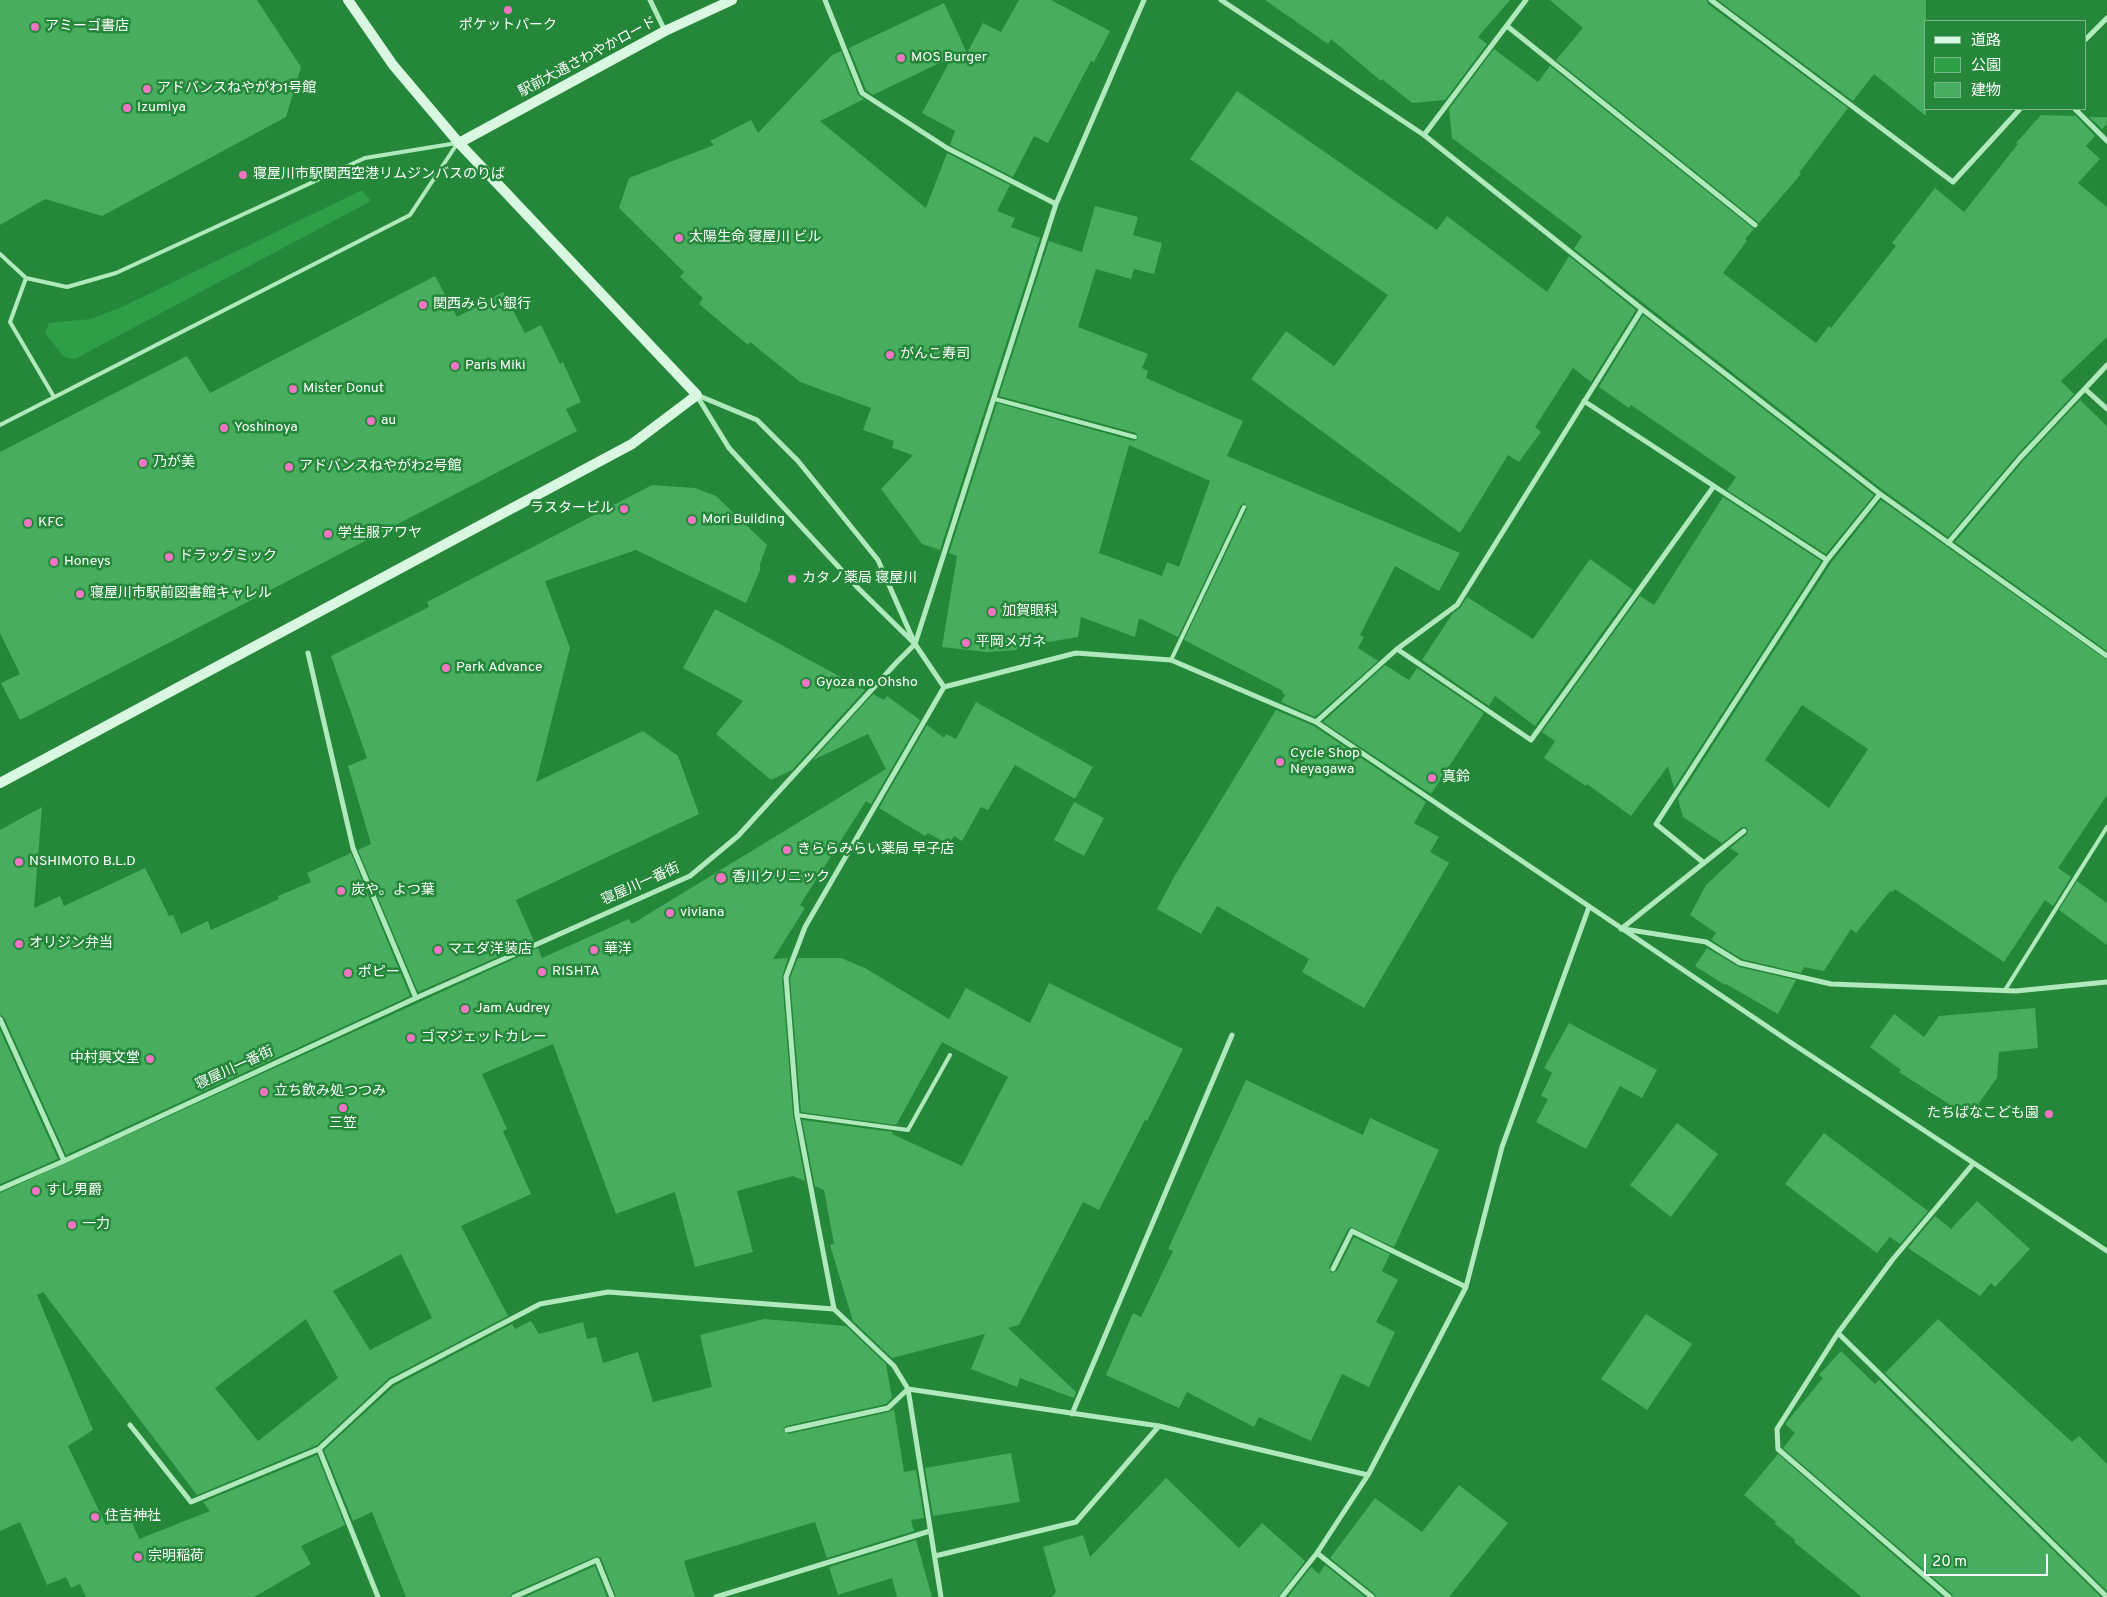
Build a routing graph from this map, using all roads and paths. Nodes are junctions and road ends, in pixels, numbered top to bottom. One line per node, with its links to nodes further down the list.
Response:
1 (348, 0): 17 (street)
2 (650, 0): 11 (street)
3 (732, 0): 11 (street, 駅前大通さわやかロード)
4 (824, 0): 18 (street)
5 (1144, 0): 18 (street)
6 (1221, 0): 15 (street)
7 (1526, 0): 10 (street)
8 (1711, 0): 13 (street)
9 (2107, 18): 12 (street)
10 (1507, 26): 15 (street); 19 (street)
11 (665, 31): 17 (street, 駅前大通さわやかロード)
12 (2087, 38)
13 (2019, 110)
14 (2075, 110): 16 (street)
15 (1424, 135): 22 (street)
16 (2107, 141)
17 (459, 142): 21 (lane); 25 (street); 26 (lane)
18 (1056, 204): 27 (street)
19 (1755, 225)
20 (0, 254): 21 (lane)
21 (26, 278): 26 (lane)
22 (1642, 309): 28 (street); 33 (street)
23 (2107, 365): 24 (street)
24 (2085, 389): 29 (street); 35 (street)
25 (697, 395): 37 (street); 37 (street); 44 (street)
26 (54, 397): 30 (lane)
27 (995, 399): 31 (lane); 37 (street)
28 (1584, 401): 32 (street); 38 (street)
29 (2107, 409)
30 (0, 425)
31 (1135, 437)
32 (1714, 486): 36 (street); 38 (street)
33 (1880, 494): 35 (street); 36 (street)
34 (1244, 507): 41 (lane)
35 (1948, 543): 40 (street)
36 (1827, 560): 47 (street)
37 (915, 644): 42 (street); 52 (street, 寝屋川一番街)
38 (1397, 650): 43 (street)
39 (308, 653): 52 (street)
40 (2107, 656)
41 (1171, 660): 42 (street); 43 (street)
42 (944, 687): 56 (street)
43 (1316, 722): 48 (street)
44 (0, 782)
45 (2107, 827): 51 (lane)
46 (1744, 831): 47 (street)
47 (1704, 864): 49 (street)
48 (1589, 907): 49 (street); 62 (street)
49 (1621, 929): 51 (street); 58 (street)
50 (2107, 982): 51 (street)
51 (2005, 990)
52 (416, 998): 57 (street, 寝屋川一番街)
53 (0, 1018): 57 (street)
54 (1232, 1035): 66 (street)
55 (950, 1055): 56 (lane)
56 (797, 1114): 63 (street)
57 (64, 1161): 59 (street, 寝屋川一番街)
58 (1973, 1164): 60 (street); 64 (street)
59 (0, 1189)
60 (2107, 1251)
61 (1333, 1269): 62 (street)
62 (1466, 1287): 71 (street)
63 (834, 1309): 65 (street); 70 (street)
64 (1838, 1333): 83 (street); 84 (street)
65 (908, 1389): 66 (street); 69 (street); 72 (street)
66 (1072, 1414): 68 (street)
67 (130, 1425): 70 (street)
68 (1159, 1426): 71 (street); 74 (street)
69 (787, 1430)
70 (319, 1449): 76 (street)
71 (1368, 1475): 73 (street)
72 (930, 1531): 74 (street); 75 (street)
73 (1317, 1553): 81 (street); 82 (street)
74 (934, 1556): 80 (street)
75 (732, 1594): 79 (street)
76 (378, 1597)
77 (514, 1597): 78 (street)
78 (612, 1597)
79 (716, 1597)
80 (941, 1597)
81 (1282, 1597)
82 (1372, 1597)
83 (1949, 1597)
84 (2107, 1597)

